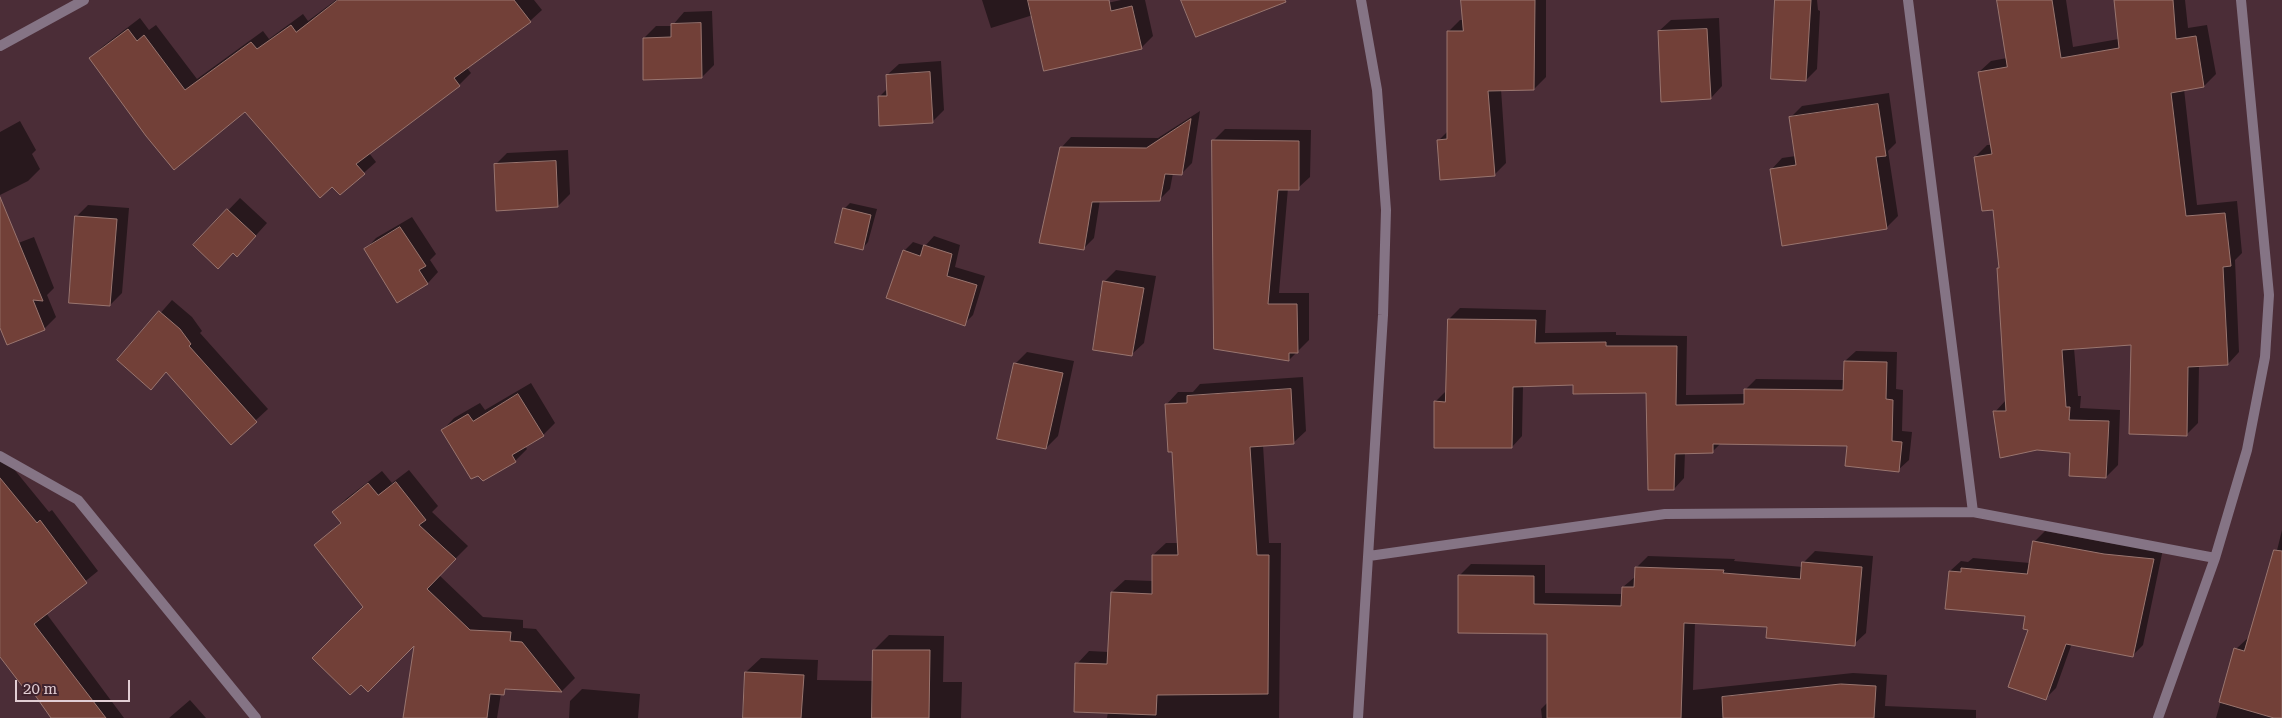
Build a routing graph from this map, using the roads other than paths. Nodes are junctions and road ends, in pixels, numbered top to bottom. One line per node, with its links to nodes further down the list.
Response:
1 (84, 0): 5 (street)
2 (1361, 0): 8 (street)
3 (1908, 0): 7 (street)
4 (2241, 0): 9 (street)
5 (0, 46)
6 (0, 456): 10 (street)
7 (1972, 512): 8 (street); 9 (street)
8 (1369, 556): 11 (street)
9 (2215, 558): 12 (street)
10 (256, 718)
11 (1358, 718)
12 (2158, 718)

